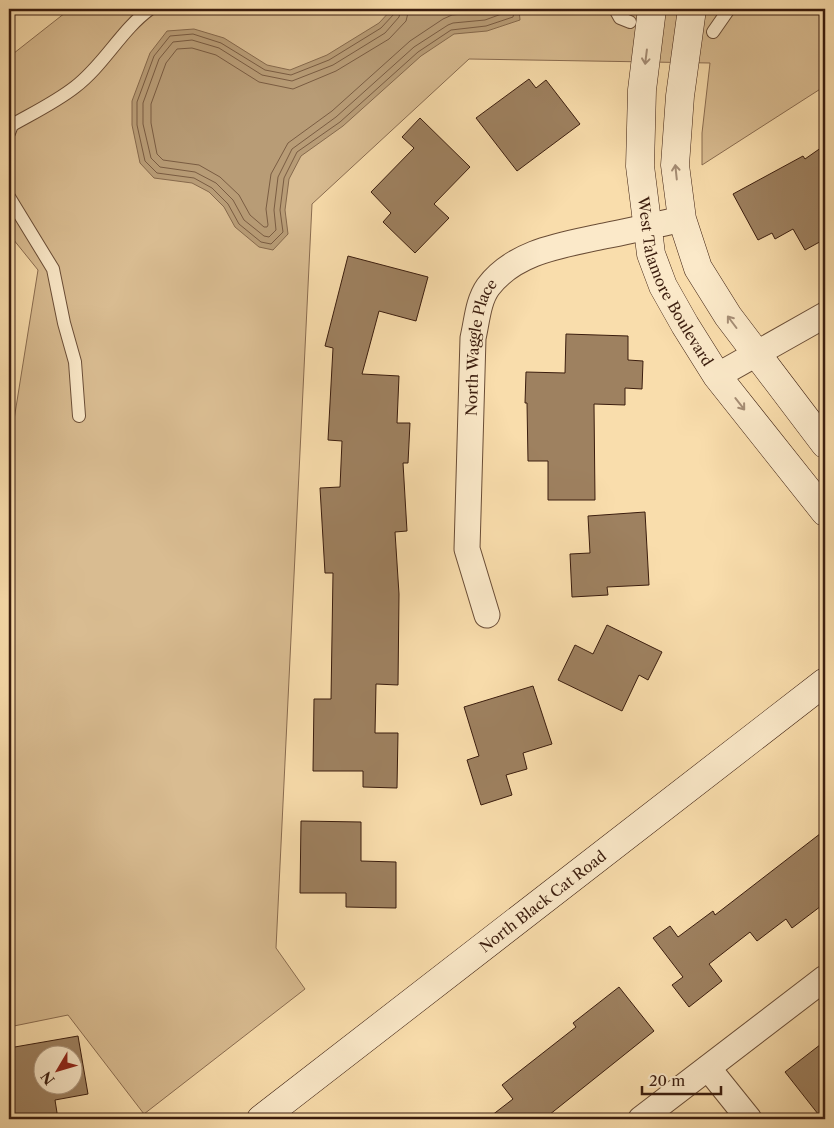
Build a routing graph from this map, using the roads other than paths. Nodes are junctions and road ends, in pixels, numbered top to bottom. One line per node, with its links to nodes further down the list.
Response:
1 (150, 9): 7 (lane)
2 (614, 9): 5 (lane)
3 (692, 9): 9 (street, West Talamore Boulevard, one-way to 3)
4 (729, 9): 6 (lane)
5 (641, 16): 10 (street, West Talamore Boulevard, one-way to 10)
6 (713, 32)
7 (9, 133)
8 (9, 197): 14 (lane)
9 (682, 219): 10 (street, North Waggle Place); 12 (street, West Talamore Boulevard, one-way to 9)
10 (647, 227): 13 (street, West Talamore Boulevard); 17 (street, North Waggle Place)
11 (825, 315): 12 (street)
12 (756, 354): 13 (street); 15 (street, West Talamore Boulevard)
13 (717, 376): 16 (street, West Talamore Boulevard, one-way to 16)
14 (80, 416)
15 (825, 444)
16 (825, 512)
17 (487, 615)
18 (825, 682): 21 (street, North Black Cat Road)
19 (825, 978): 20 (street)
20 (708, 1068): 22 (street); 23 (street)
21 (261, 1119)
22 (642, 1119)
23 (748, 1119)

